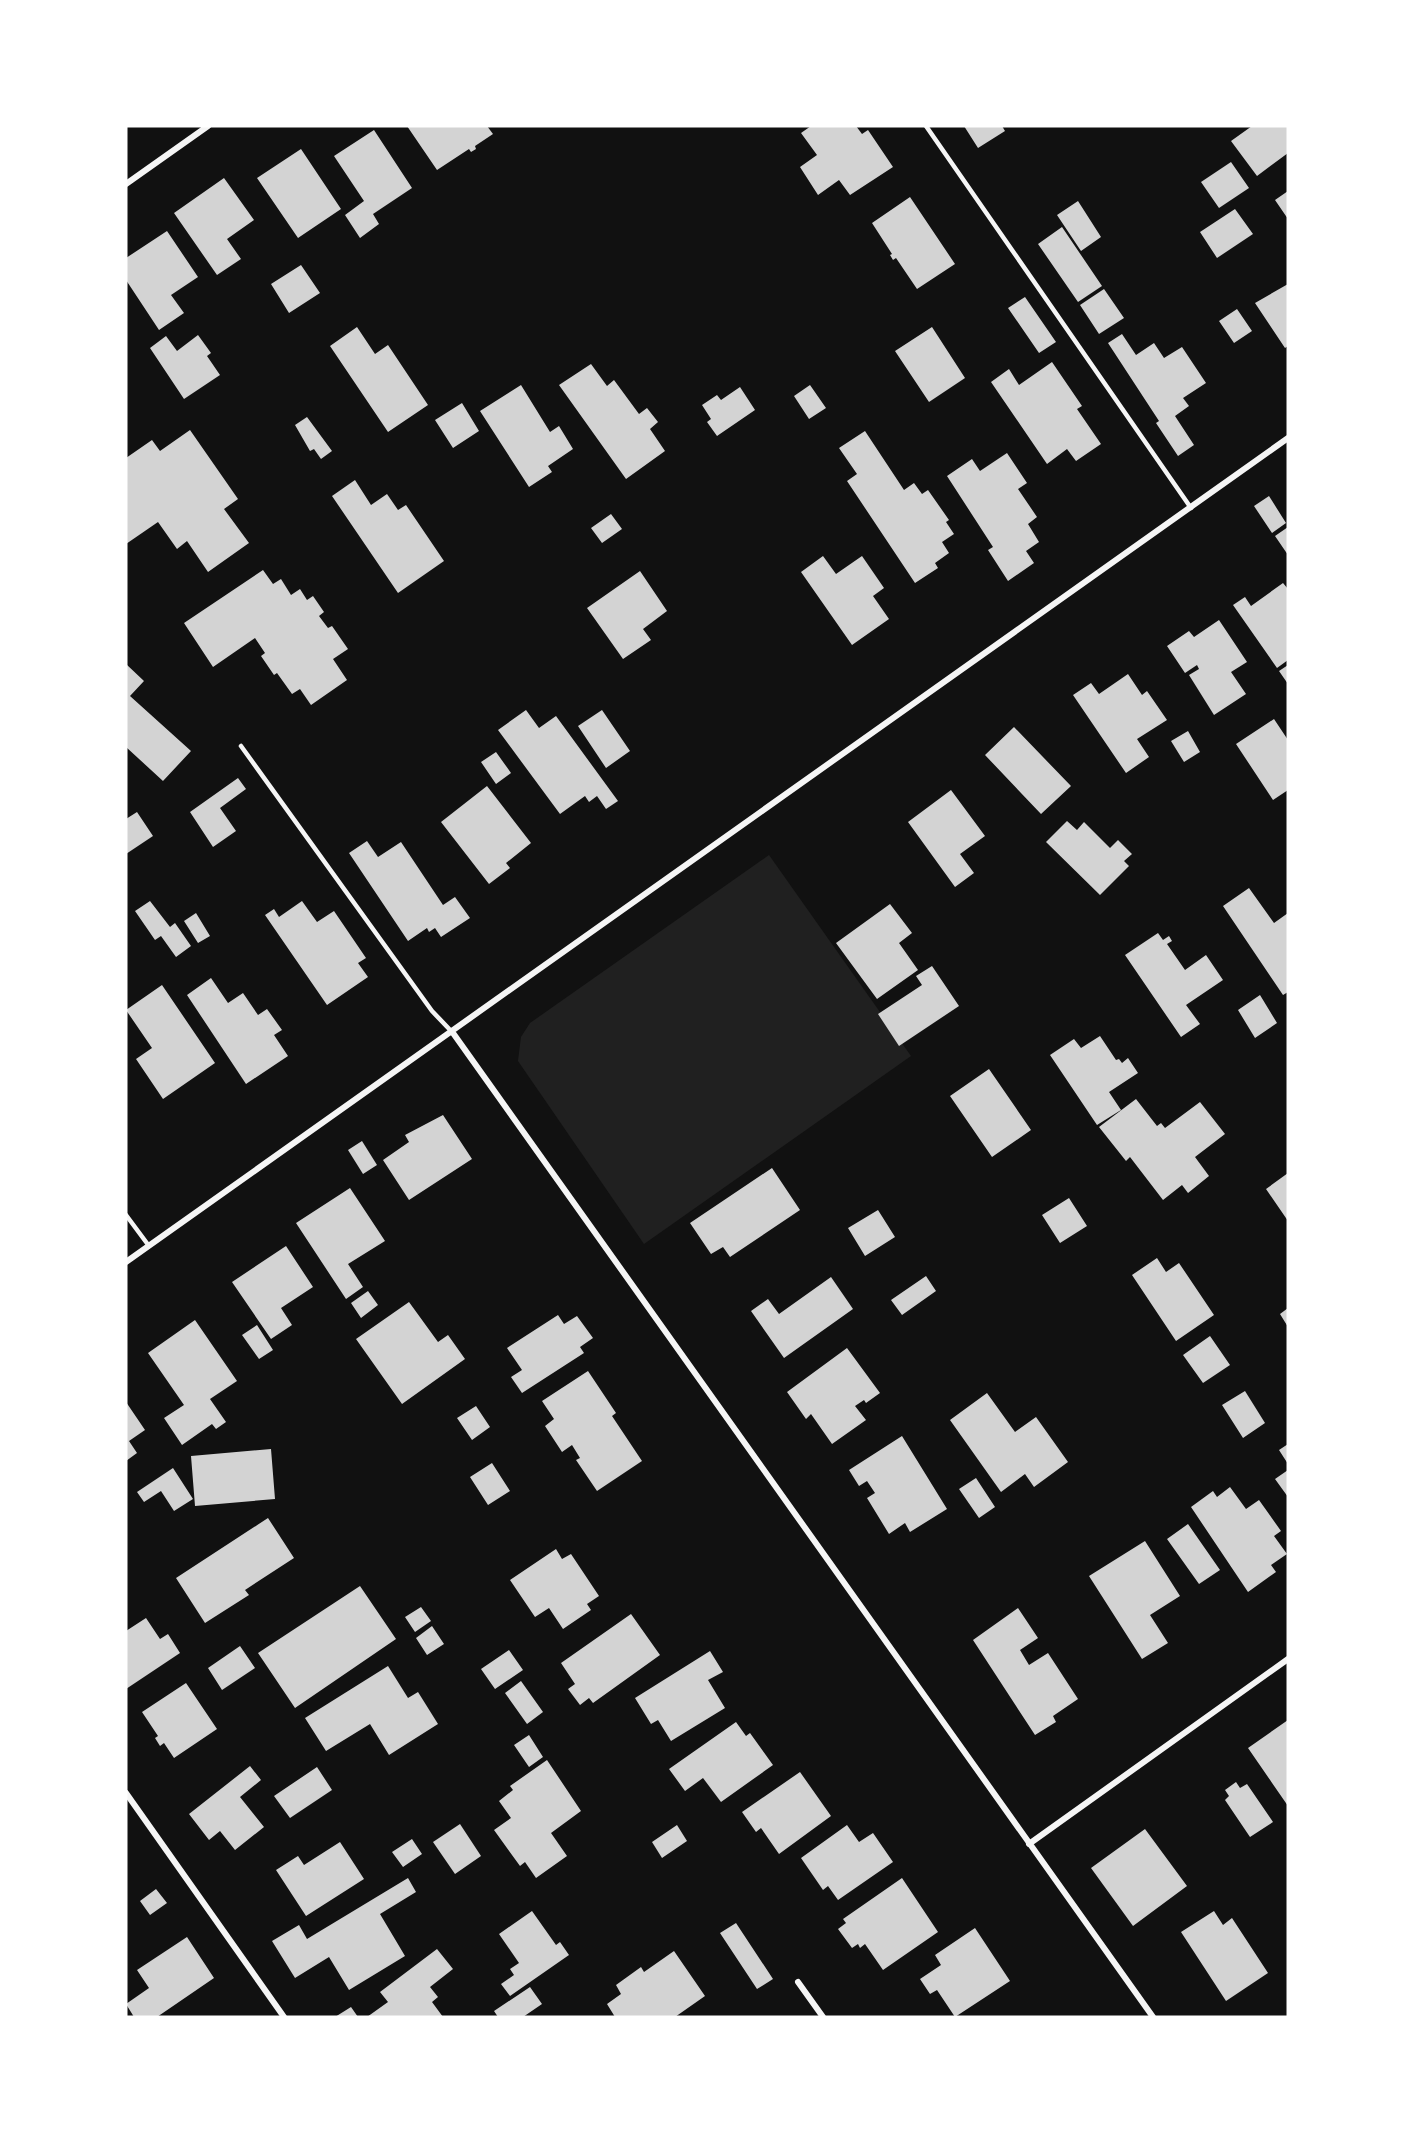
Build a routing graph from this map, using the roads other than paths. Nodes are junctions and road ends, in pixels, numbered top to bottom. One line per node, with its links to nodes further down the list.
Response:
1 (208, 126): 3 (street)
2 (926, 126): 5 (lane)
3 (126, 184)
4 (1288, 438): 5 (street)
5 (1191, 507): 7 (street)
6 (242, 746): 7 (lane)
7 (453, 1033): 9 (street); 13 (street)
8 (126, 1215): 9 (lane)
9 (149, 1246): 10 (street)
10 (126, 1262)
11 (1288, 1659): 13 (street)
12 (126, 1793): 15 (street)
13 (1029, 1844): 17 (street)
14 (798, 1982): 16 (street)
15 (285, 2017)
16 (823, 2017)
17 (1153, 2017)

